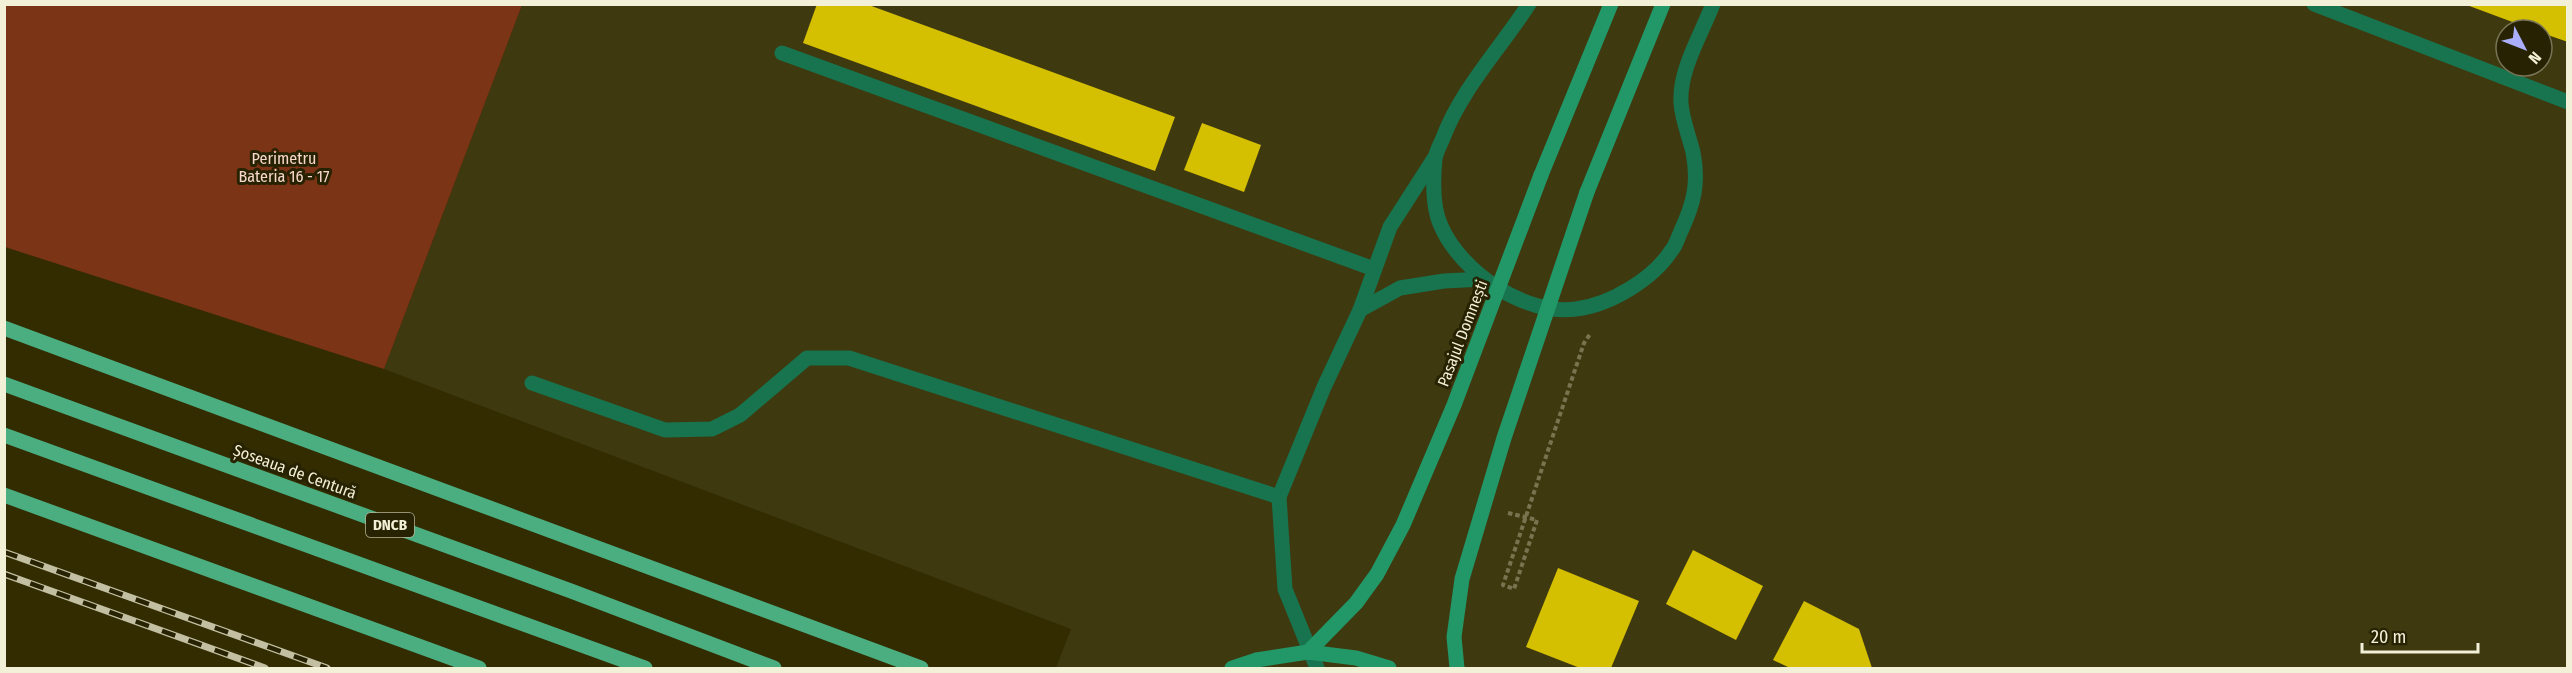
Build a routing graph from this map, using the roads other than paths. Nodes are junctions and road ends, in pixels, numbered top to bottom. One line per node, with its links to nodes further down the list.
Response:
1 (1528, 4): 8 (street)
2 (1611, 4): 18 (main road, Pasajul Domnești, bridge)
3 (1663, 4): 26 (main road, bridge)
4 (1713, 4): 10 (street)
5 (2314, 4): 7 (street)
6 (782, 53): 9 (street)
7 (2568, 102)
8 (1435, 157): 9 (street); 10 (street)
9 (1374, 270): 11 (street)
10 (1484, 279): 11 (street)
11 (1360, 310): 17 (street)
12 (4, 328): 22 (main road)
13 (532, 383): 17 (street)
14 (4, 384): 21 (main road, Șoseaua de Centură / DNCB)
15 (4, 435): 20 (main road)
16 (4, 495): 19 (main road)
17 (1279, 497): 24 (street)
18 (1308, 652): 23 (main road); 25 (main road, bridge)
19 (479, 669)
20 (645, 669)
21 (774, 669)
22 (921, 669)
23 (1232, 669)
24 (1317, 669)
25 (1389, 669)
26 (1457, 669)

